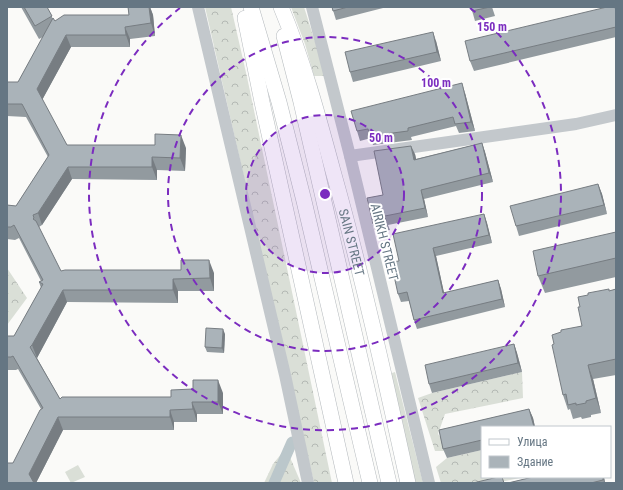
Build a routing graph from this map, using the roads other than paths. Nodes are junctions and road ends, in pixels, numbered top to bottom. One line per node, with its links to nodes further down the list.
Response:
1 (198, 7): 11 (street)
2 (243, 7): 12 (main road)
3 (251, 7): 13 (main road)
4 (276, 7): 14 (main road, SAIN STREET)
5 (281, 7): 10 (main road, SAIN STREET)
6 (312, 7): 8 (street, AIRIKH STREET)
7 (616, 115): 8 (street)
8 (350, 156): 9 (street, AIRIKH STREET)
9 (368, 232): 10 (street); 16 (street, AIRIKH STREET)
10 (351, 236): 15 (main road, SAIN STREET)
11 (308, 483)
12 (346, 483)
13 (370, 483)
14 (389, 483)
15 (408, 483)
16 (429, 483)

